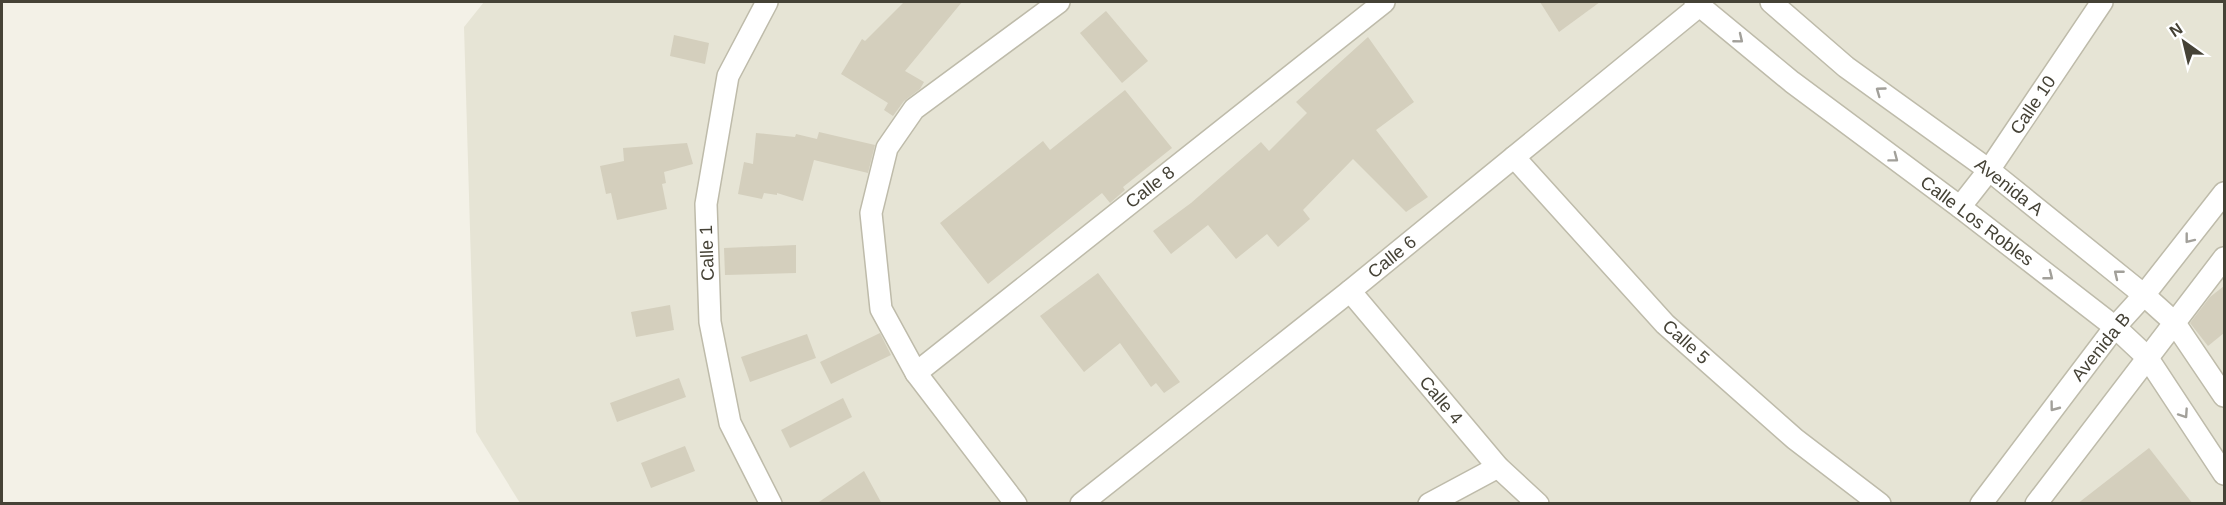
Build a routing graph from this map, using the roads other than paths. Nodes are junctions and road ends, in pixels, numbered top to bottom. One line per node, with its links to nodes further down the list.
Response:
1 (767, 2): 21 (street, Calle 1)
2 (1059, 2): 17 (street)
3 (1384, 2): 17 (street, Calle 8)
4 (1771, 2): 8 (street, Avenida A, one-way to 4)
5 (2102, 2): 8 (street, Calle 10)
6 (1697, 4): 7 (street, Calle 6); 10 (street, Calle Los Robles, one-way to 10)
7 (1514, 157): 12 (street, Calle 6); 26 (street, Calle 5)
8 (1989, 170): 10 (street, Calle 10); 13 (street, Avenida A, one-way to 8)
9 (2224, 193): 13 (street, Avenida B, one-way to 13)
10 (1960, 207): 15 (street, Calle Los Robles, one-way to 15)
11 (2224, 258): 14 (street)
12 (1350, 291): 19 (street, Calle 4); 23 (street, Calle 6)
13 (2144, 295): 14 (street, Avenida A); 15 (street, Avenida B)
14 (2174, 322): 16 (street); 18 (street, Avenida A)
15 (2115, 327): 16 (street, Calle Los Robles); 27 (street, Avenida B, one-way to 27)
16 (2147, 357): 20 (street, Calle Los Robles, one-way to 20); 28 (street)
17 (916, 373): 22 (street)
18 (2224, 396)
19 (1498, 467): 24 (street); 25 (street, Calle 4)
20 (2224, 474)
21 (771, 504)
22 (1016, 504)
23 (1081, 504)
24 (1430, 504)
25 (1538, 504)
26 (1880, 504)
27 (1981, 504)
28 (2036, 504)

